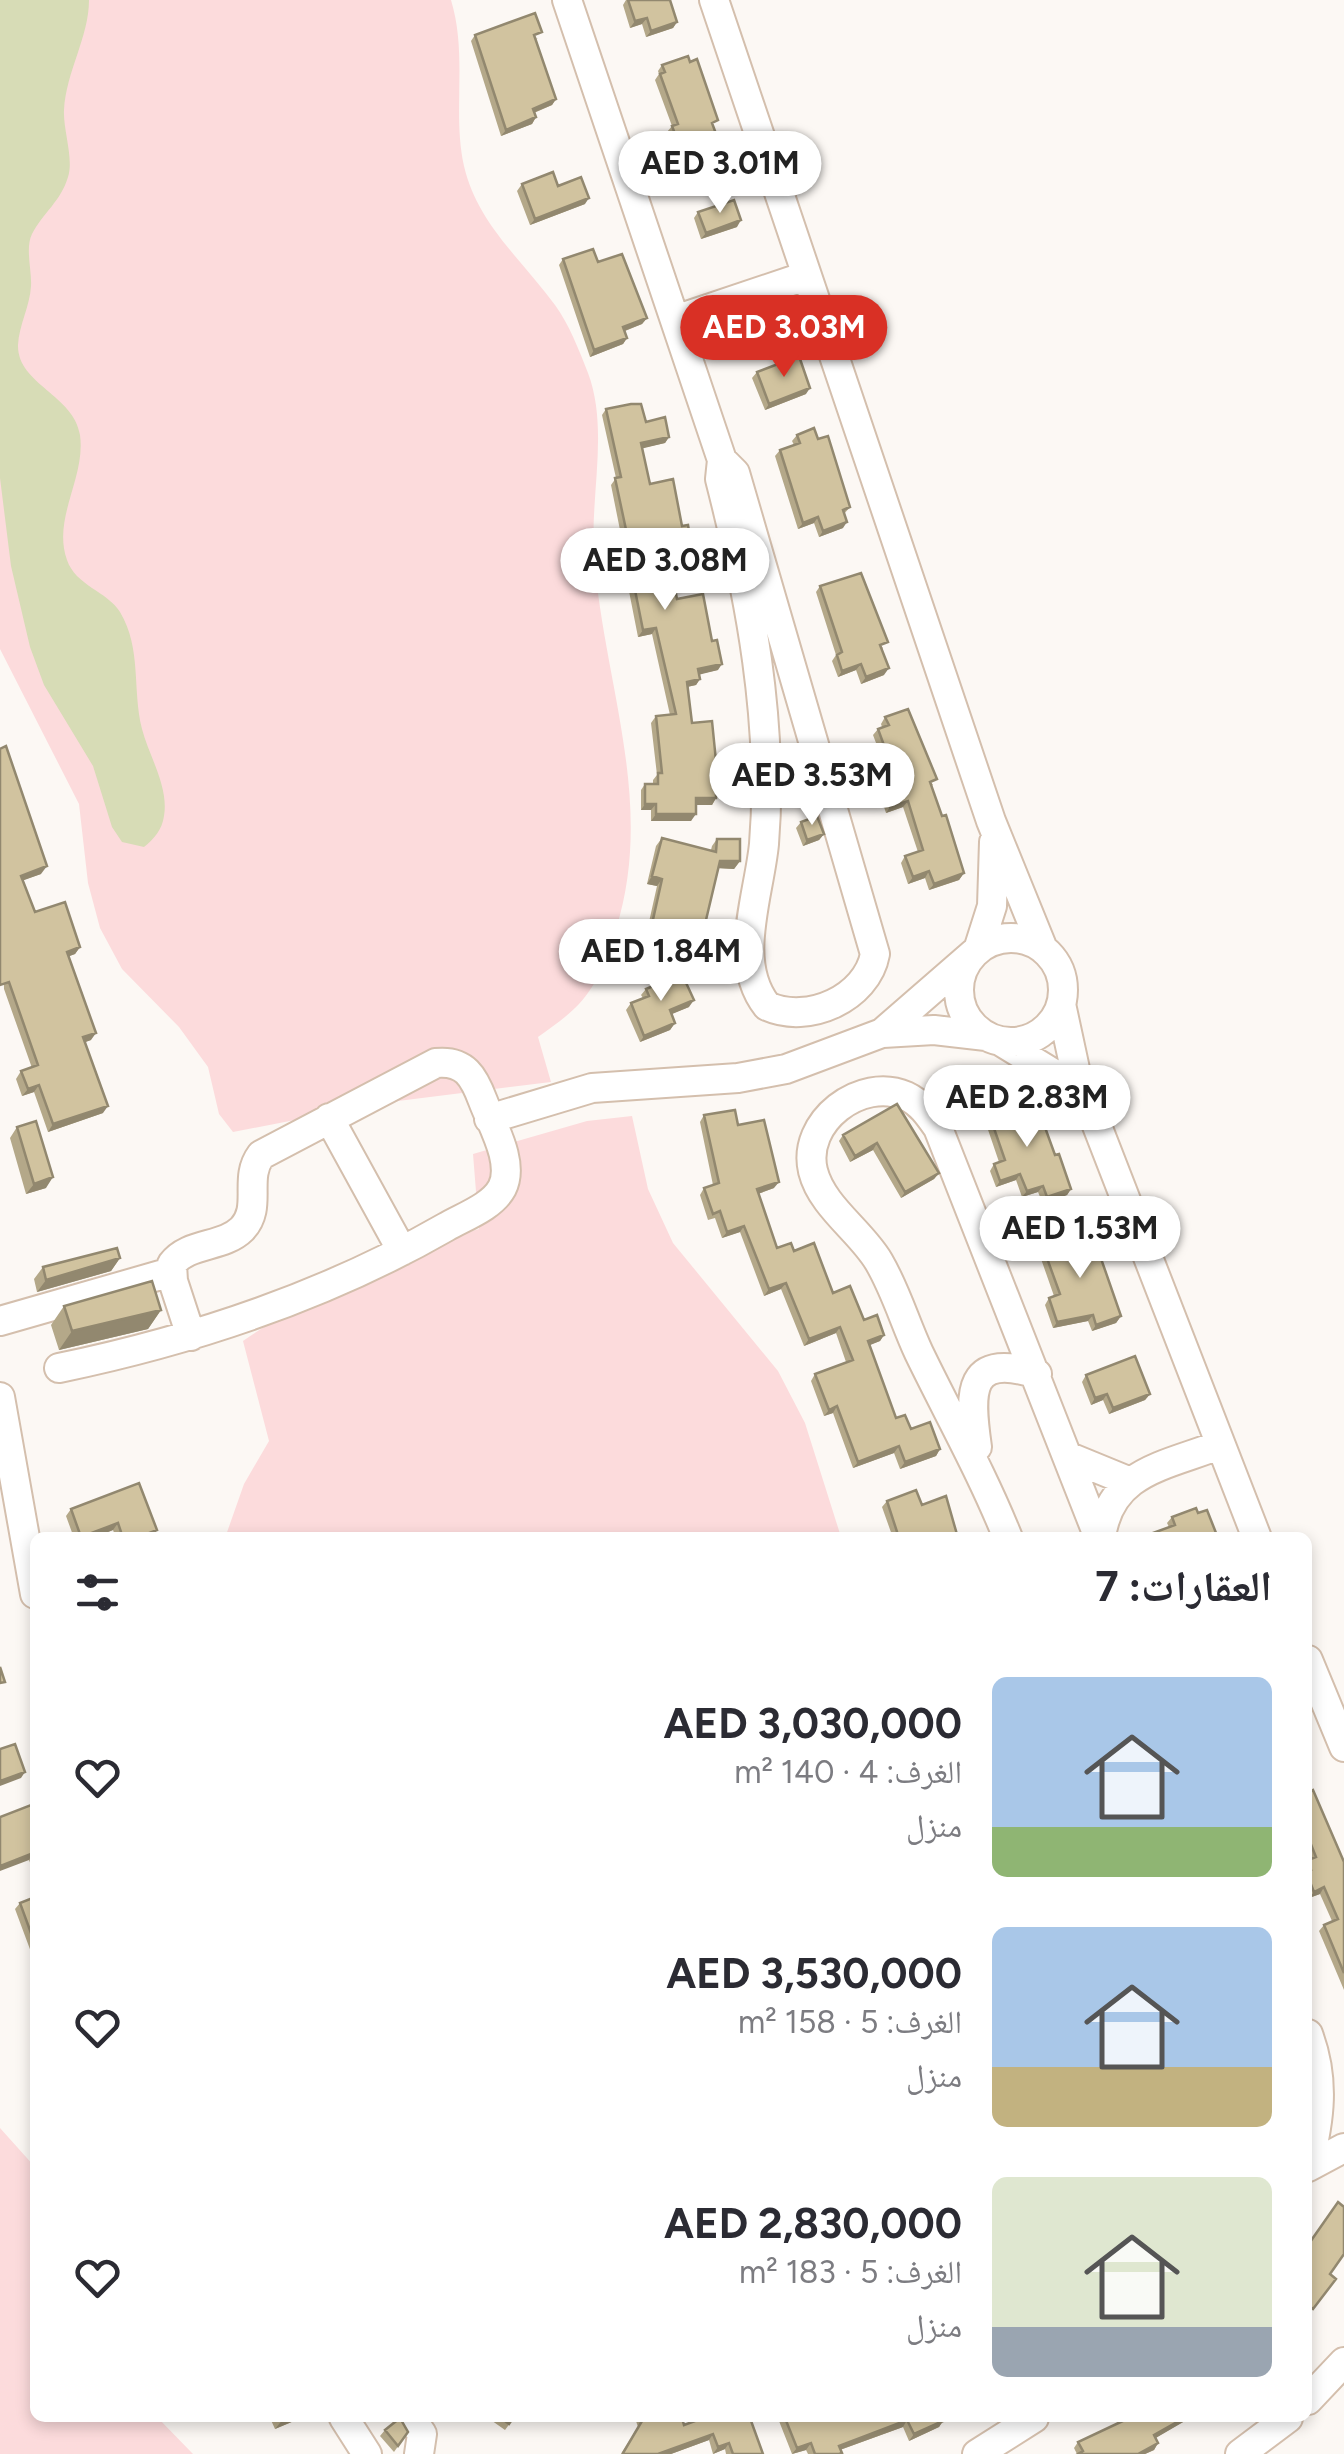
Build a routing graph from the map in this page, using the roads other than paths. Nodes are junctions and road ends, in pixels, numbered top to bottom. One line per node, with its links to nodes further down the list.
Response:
1 (567, 0): 4 (street)
2 (714, 0): 3 (street)
3 (806, 276): 4 (street); 6 (street)
4 (678, 319): 5 (street)
5 (722, 460): 5 (street)
6 (991, 821): 7 (street); 8 (street)
7 (1043, 949): 8 (street); 9 (street)
8 (976, 952): 10 (street); 11 (street)
9 (1061, 1004): 11 (street); 14 (street)
10 (882, 1033): 11 (street); 13 (street)
11 (994, 1039): 14 (street)
12 (329, 1118): 13 (street); 15 (street); 16 (street)
13 (489, 1119): 15 (street)
14 (1097, 1125): 22 (street)
15 (402, 1250): 18 (street)
16 (171, 1272): 17 (street); 18 (street)
17 (0, 1322)
18 (191, 1336): 19 (street)
19 (59, 1368)
20 (1037, 1374): 23 (street); 24 (street); 24 (street)
21 (0, 1397): 30 (street)
22 (1219, 1445): 25 (street); 29 (street)
23 (1067, 1456): 25 (street); 27 (street)
24 (979, 1466): 26 (street)
25 (1128, 1481): 28 (street)
26 (1006, 1532)
27 (1098, 1532)
28 (1102, 1532)
29 (1255, 1532)
30 (30, 1566)
31 (1312, 1670): 32 (street)
32 (1344, 1747)
33 (1312, 2049): 34 (street)
34 (1320, 2112): 35 (street); 36 (street)
35 (1344, 2132)
36 (1312, 2148)
37 (1344, 2148): 38 (street)
38 (1312, 2164)
39 (1344, 2362): 40 (street)
40 (1312, 2396)
41 (347, 2422): 45 (street)
42 (414, 2422): 46 (street)
43 (1028, 2422): 47 (street)
44 (1283, 2422): 48 (street)
45 (367, 2454)
46 (419, 2454)
47 (977, 2454)
48 (1240, 2454)

